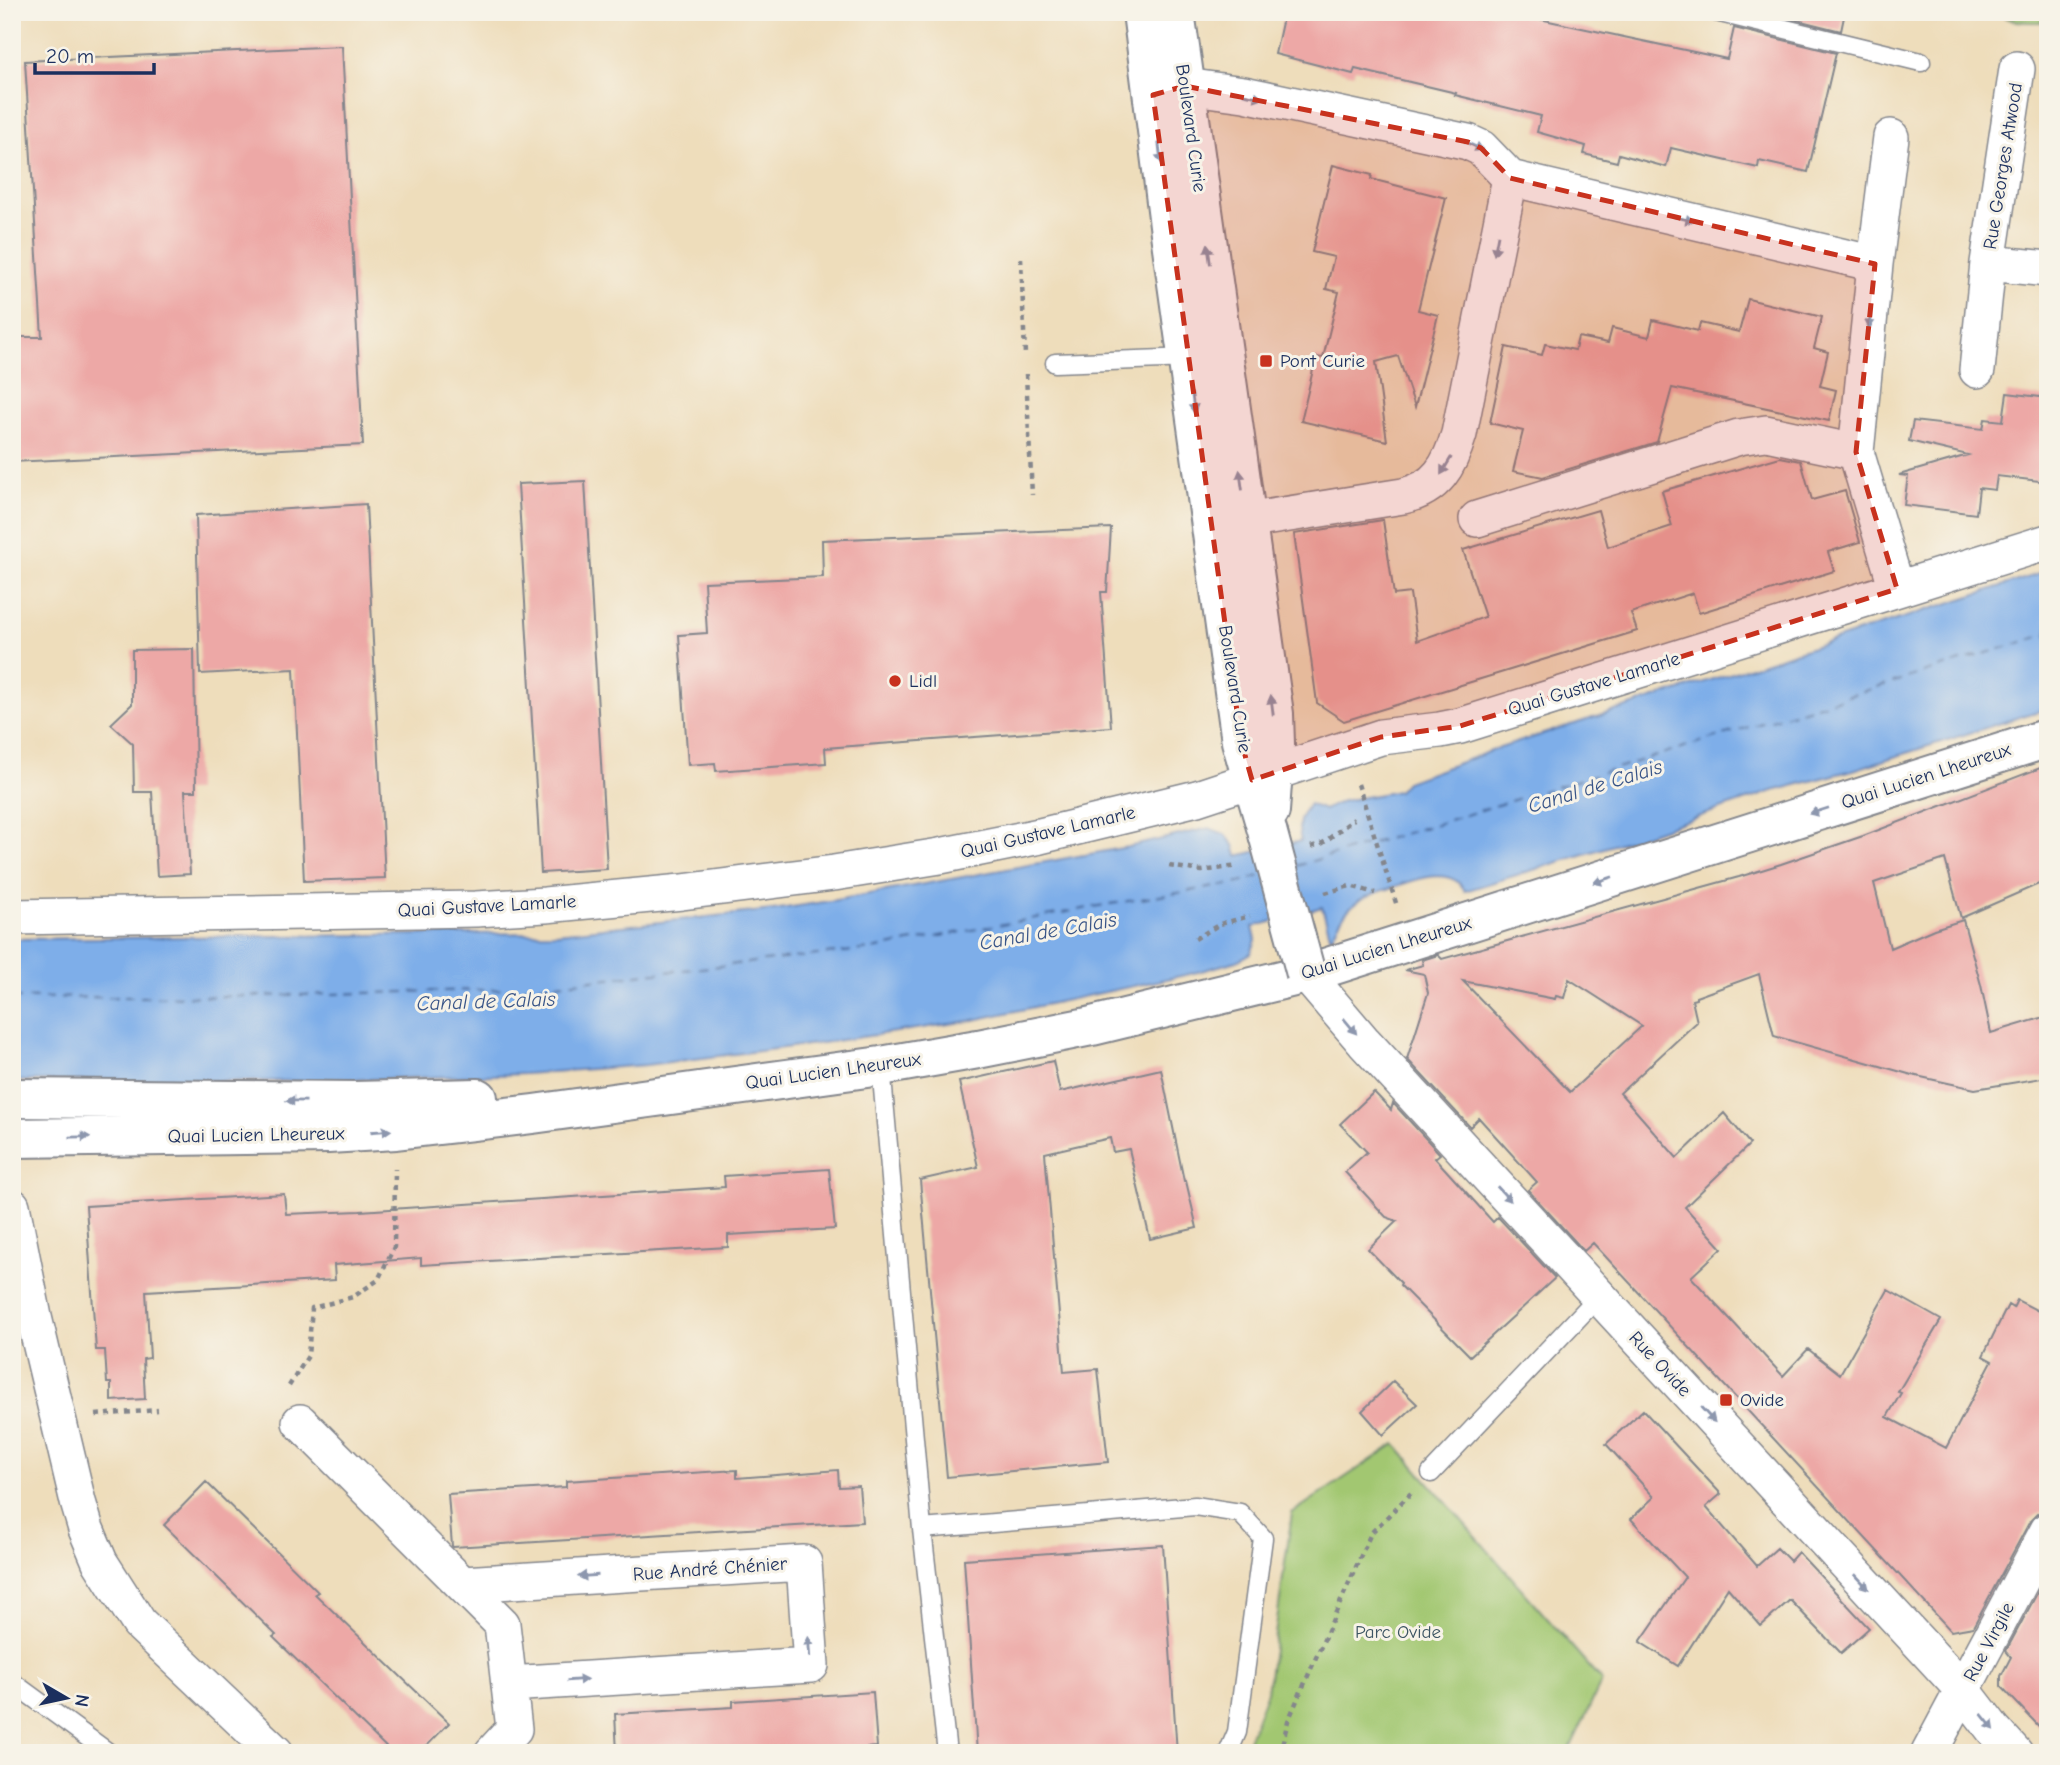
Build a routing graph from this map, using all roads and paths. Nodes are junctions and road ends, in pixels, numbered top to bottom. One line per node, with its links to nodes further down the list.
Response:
1 (1142, 12): 6 (street, Boulevard Curie)
2 (1175, 12): 6 (street, Boulevard Curie)
3 (1716, 12): 4 (lane)
4 (1921, 62)
5 (2017, 69): 9 (street, Rue Georges Atwood)
6 (1169, 90): 8 (street, one-way to 8); 12 (street, Boulevard Curie, one-way to 6); 13 (street, Boulevard Curie, one-way to 13)
7 (1891, 137): 10 (street)
8 (1510, 178): 10 (street, one-way to 10); 18 (street, one-way to 18)
9 (1988, 263): 11 (street, Rue Georges Atwood); 15 (street, Rue Georges Atwood)
10 (1875, 264): 16 (street, one-way to 16)
11 (2048, 269)
12 (1224, 357): 13 (lane); 18 (street, Boulevard Curie, one-way to 12)
13 (1187, 358): 14 (lane); 18 (street, Boulevard Curie, one-way to 18)
14 (1055, 363)
15 (1977, 370)
16 (1856, 452): 17 (street); 20 (street)
17 (1477, 519)
18 (1228, 523): 22 (street, Boulevard Curie)
19 (2048, 542): 20 (street, Quai Gustave Lamarle)
20 (1897, 589): 22 (street, Quai Gustave Lamarle)
21 (2048, 738): 26 (street, Quai Lucien Lheureux, one-way to 26)
22 (1262, 777): 25 (street, Quai Gustave Lamarle); 26 (street, Boulevard Curie, bridge)
23 (1358, 782): 24 (path)
24 (1398, 911)
25 (12, 918)
26 (1306, 974): 27 (street, Quai Lucien Lheureux); 33 (street, Rue Ovide, one-way to 33)
27 (881, 1066): 28 (street, Quai Lucien Lheureux); 40 (lane)
28 (707, 1088): 29 (street, Quai Lucien Lheureux, one-way to 29); 30 (street, Quai Lucien Lheureux)
29 (12, 1098)
30 (396, 1130): 31 (street, Quai Lucien Lheureux, one-way to 30); 35 (path)
31 (12, 1138)
32 (12, 1206): 34 (street)
33 (1598, 1297): 39 (lane); 45 (street, Rue Ovide, one-way to 45)
34 (23, 1320): 37 (street)
35 (287, 1390)
36 (158, 1410): 37 (path)
37 (58, 1418): 47 (street)
38 (300, 1422): 42 (street)
39 (1431, 1473): 51 (path)
40 (922, 1529): 49 (lane); 50 (lane)
41 (2048, 1530): 45 (street, Rue Virgile)
42 (463, 1584): 44 (street); 44 (street, Rue André Chénier, one-way to 42)
43 (12, 1682): 46 (lane)
44 (509, 1685): 48 (street)
45 (1963, 1690): 52 (street, Rue Virgile); 53 (street, Rue Ovide, one-way to 53)
46 (109, 1753)
47 (276, 1753)
48 (492, 1753)
49 (947, 1753)
50 (1228, 1753)
51 (1280, 1753)
52 (1929, 1753)
53 (2015, 1753)

